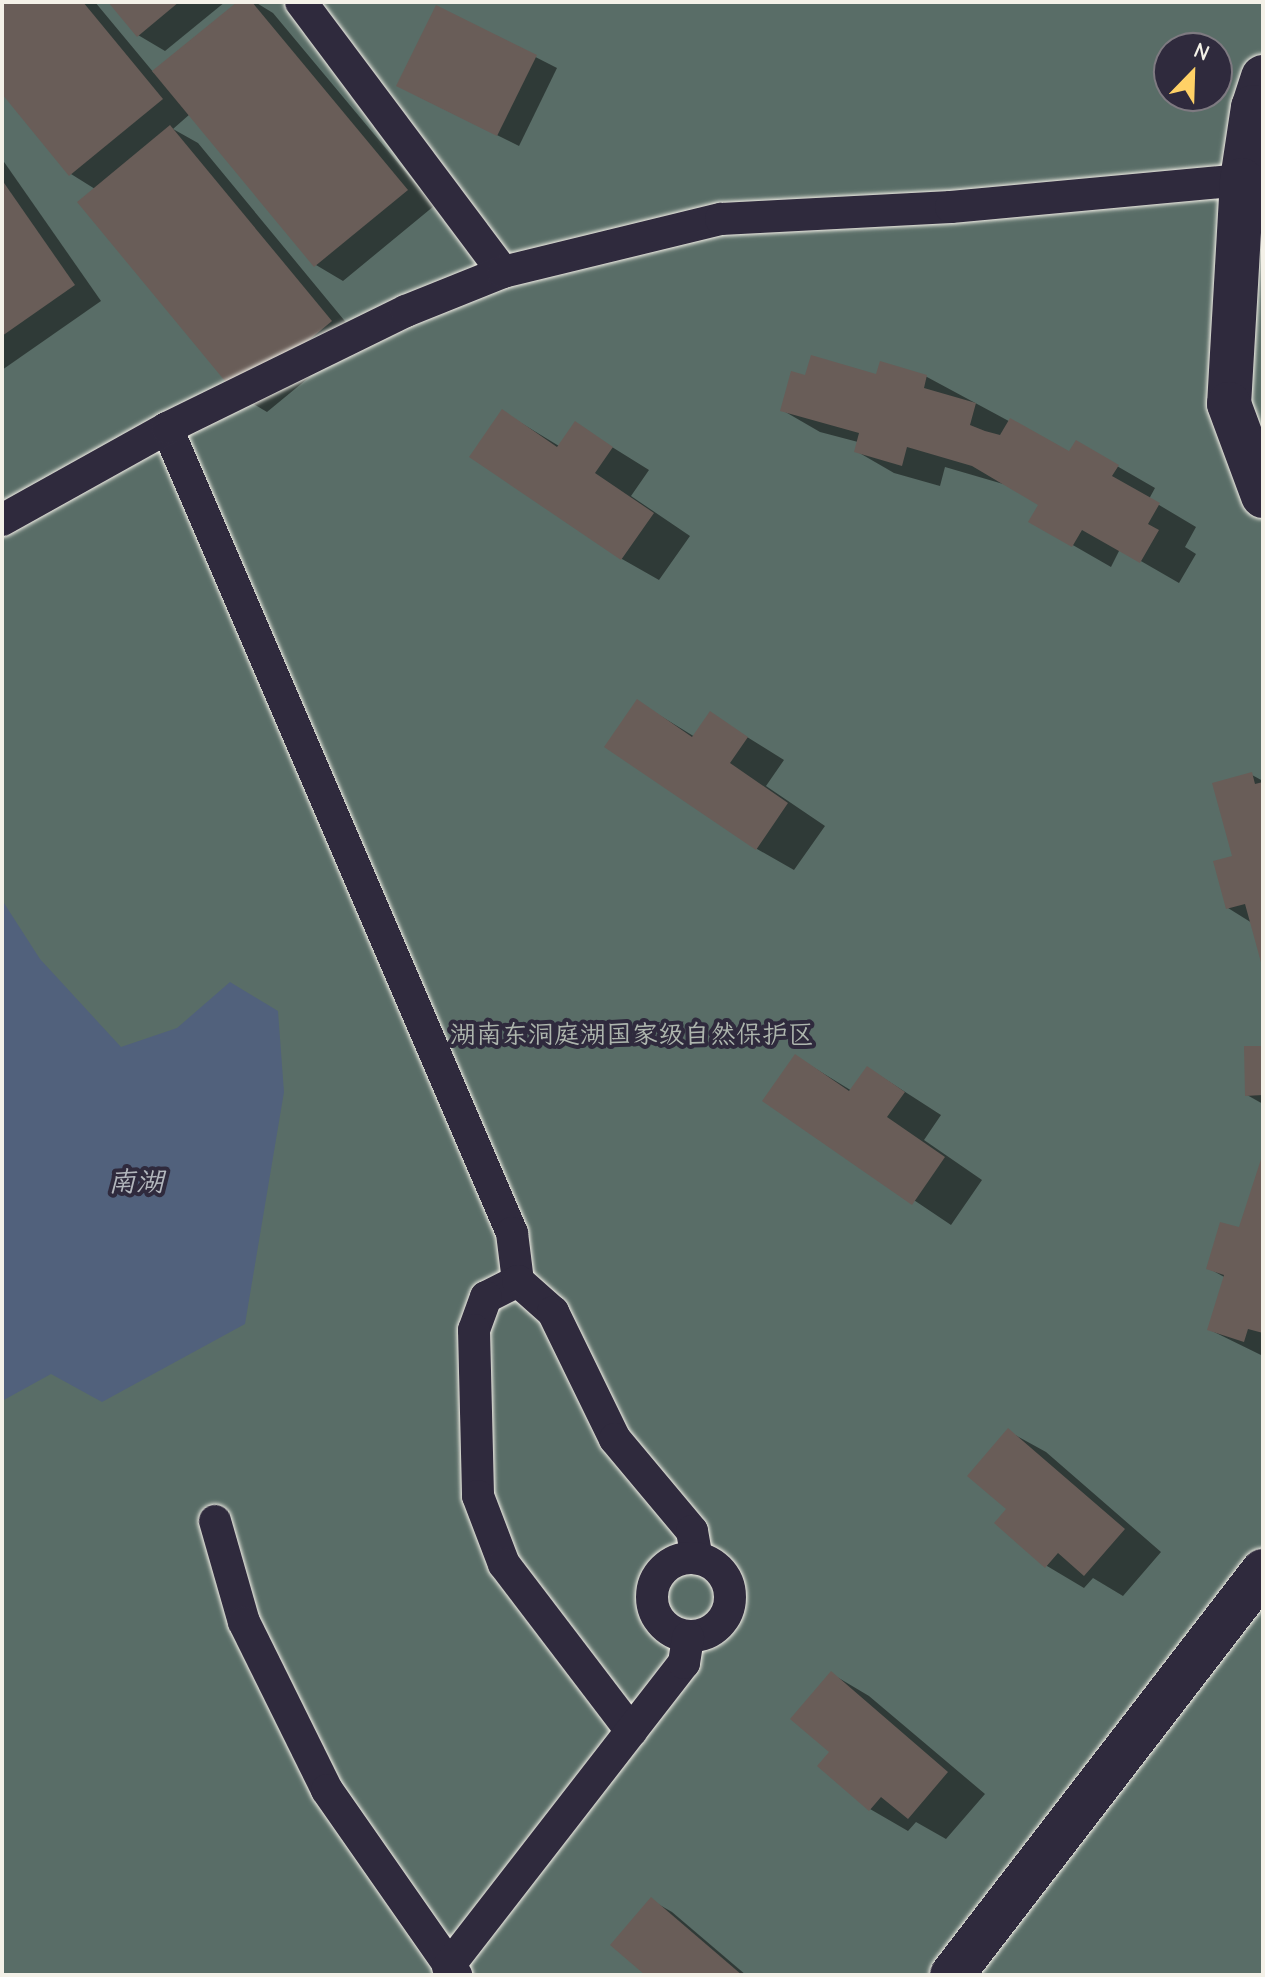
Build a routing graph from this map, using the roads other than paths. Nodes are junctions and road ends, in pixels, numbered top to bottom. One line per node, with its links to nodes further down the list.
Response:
1 (301, 2): 4 (street)
2 (1263, 77): 3 (street)
3 (1242, 180): 4 (street); 6 (street)
4 (503, 272): 5 (street)
5 (167, 428): 7 (street); 8 (street)
6 (1263, 496)
7 (2, 520)
8 (518, 1281): 10 (street); 13 (street)
9 (215, 1521): 14 (street)
10 (697, 1559): 12 (street); 12 (street)
11 (1263, 1571): 15 (street)
12 (688, 1637): 13 (street)
13 (631, 1731): 14 (street)
14 (452, 1971)
15 (952, 1975)

